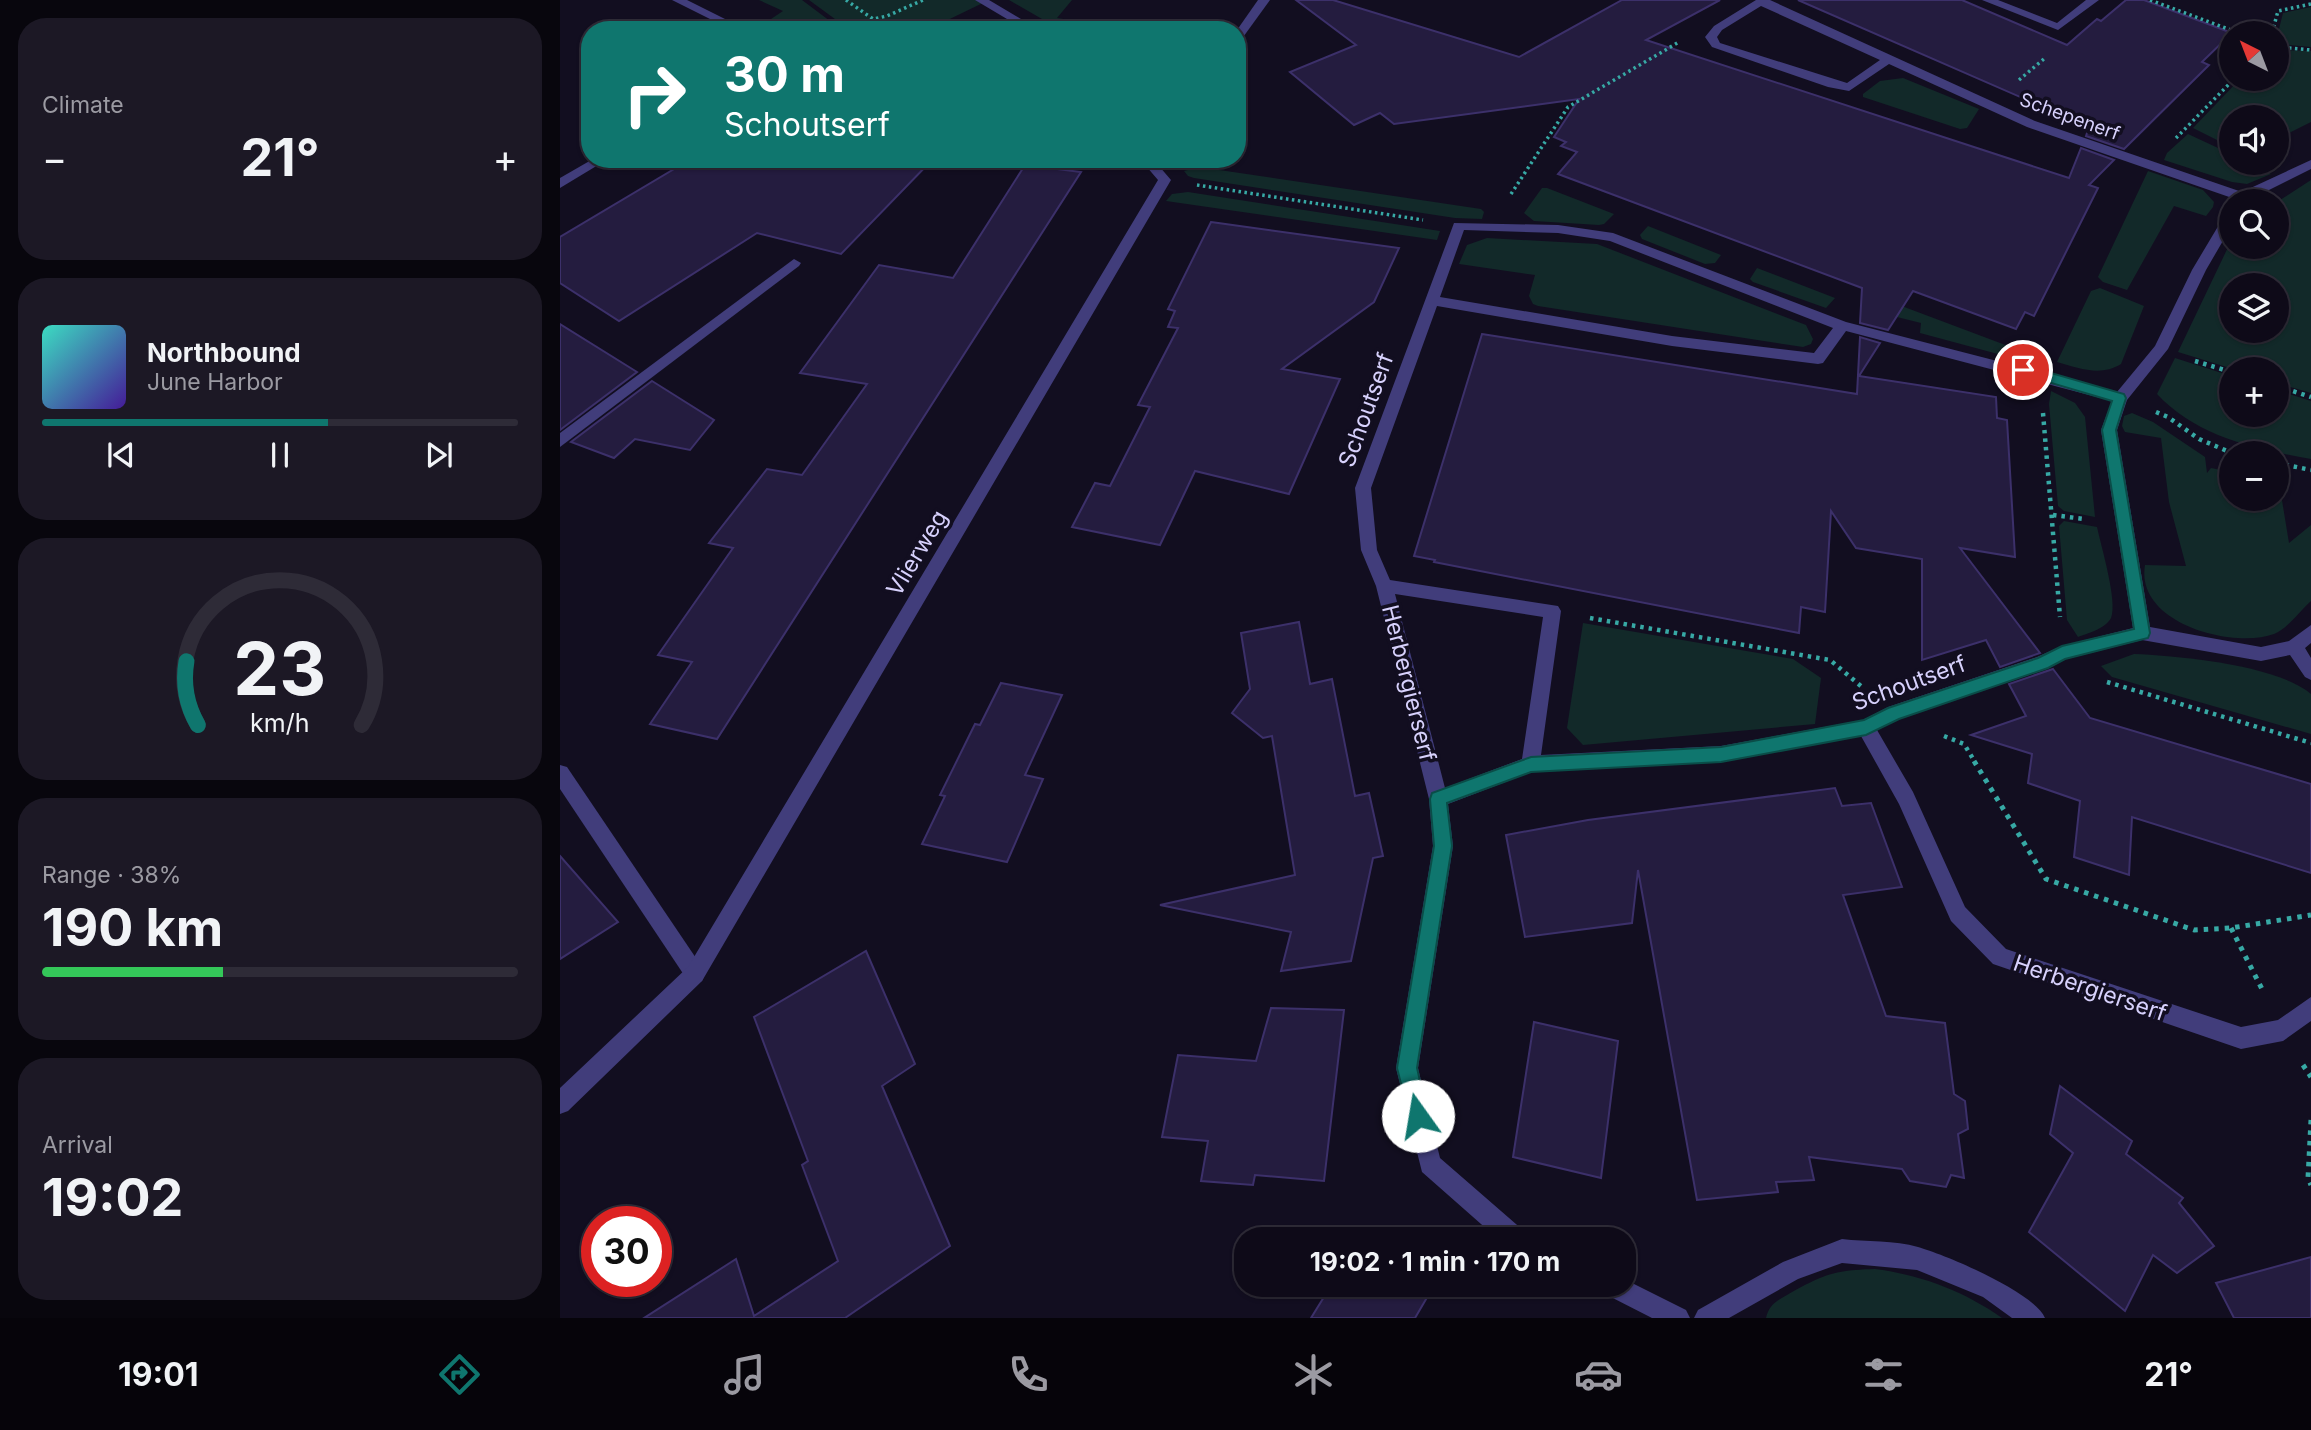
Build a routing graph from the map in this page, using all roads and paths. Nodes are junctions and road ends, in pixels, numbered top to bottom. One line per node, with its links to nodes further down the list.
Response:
1 (678, 0): 12 (street)
2 (846, 0): 9 (path)
3 (923, 0): 9 (path)
4 (981, 0): 13 (street)
5 (1264, 0): 15 (street)
6 (1989, 0): 17 (street)
7 (2093, 0): 17 (street)
8 (2150, 0): 16 (path)
9 (917, 1)
10 (1762, 1): 18 (street, Schepenerf); 21 (street, Schepenerf)
11 (2311, 4): 14 (path)
12 (723, 21)
13 (1012, 21)
14 (2275, 21)
15 (1246, 25)
16 (2219, 26)
17 (2058, 27): 23 (path)
18 (1712, 37): 21 (street); 33 (path)
19 (2289, 48): 20 (path)
20 (2311, 50)
21 (1889, 59): 23 (street, Schepenerf)
22 (2222, 91): 25 (path)
23 (1989, 105): 25 (street, Schepenerf)
24 (2311, 164): 30 (street)
25 (2153, 166): 31 (street, Schepenerf)
26 (587, 168): 29 (street)
27 (1154, 168): 28 (street)
28 (1165, 180): 32 (path); 59 (street, Vlierweg)
29 (560, 184)
30 (2261, 189)
31 (2219, 191)
32 (1459, 226): 33 (street); 36 (street, Schoutserf)
33 (1489, 227): 37 (street)
34 (2219, 236): 41 (street)
35 (794, 263): 42 (street)
36 (1432, 300): 37 (street); 46 (street, Schoutserf)
37 (1842, 326): 38 (street)
38 (2049, 377): 41 (street); 50 (path)
39 (2289, 390): 40 (path)
40 (2311, 397)
41 (2120, 398): 43 (path); 48 (street)
42 (560, 440)
43 (2219, 447)
44 (2289, 465): 45 (path)
45 (2311, 470)
46 (1384, 586): 55 (street); 57 (street, Herbergierserf)
47 (2311, 632): 49 (street)
48 (2143, 633): 49 (street, Schoutserf); 50 (street, Schoutserf)
49 (2294, 648): 52 (street)
50 (2062, 653): 51 (street, Schoutserf)
51 (2043, 663): 53 (street, Schoutserf); 54 (path)
52 (2311, 671)
53 (1866, 727): 55 (street, Schoutserf); 61 (street, Herbergierserf)
54 (2311, 743)
55 (1531, 764): 57 (street, Schoutserf)
56 (560, 773): 59 (street)
57 (1438, 799): 65 (street, Herbergierserf)
58 (2231, 928): 61 (path)
59 (695, 974): 62 (street, Vlierweg)
60 (2311, 1007): 61 (street, Herbergierserf)
61 (2283, 1030)
62 (560, 1103)
63 (2311, 1120): 64 (path)
64 (2311, 1185)
65 (1502, 1227)
66 (1635, 1297): 67 (street)
67 (1678, 1318)
68 (1706, 1318): 69 (street)
69 (2033, 1318)

